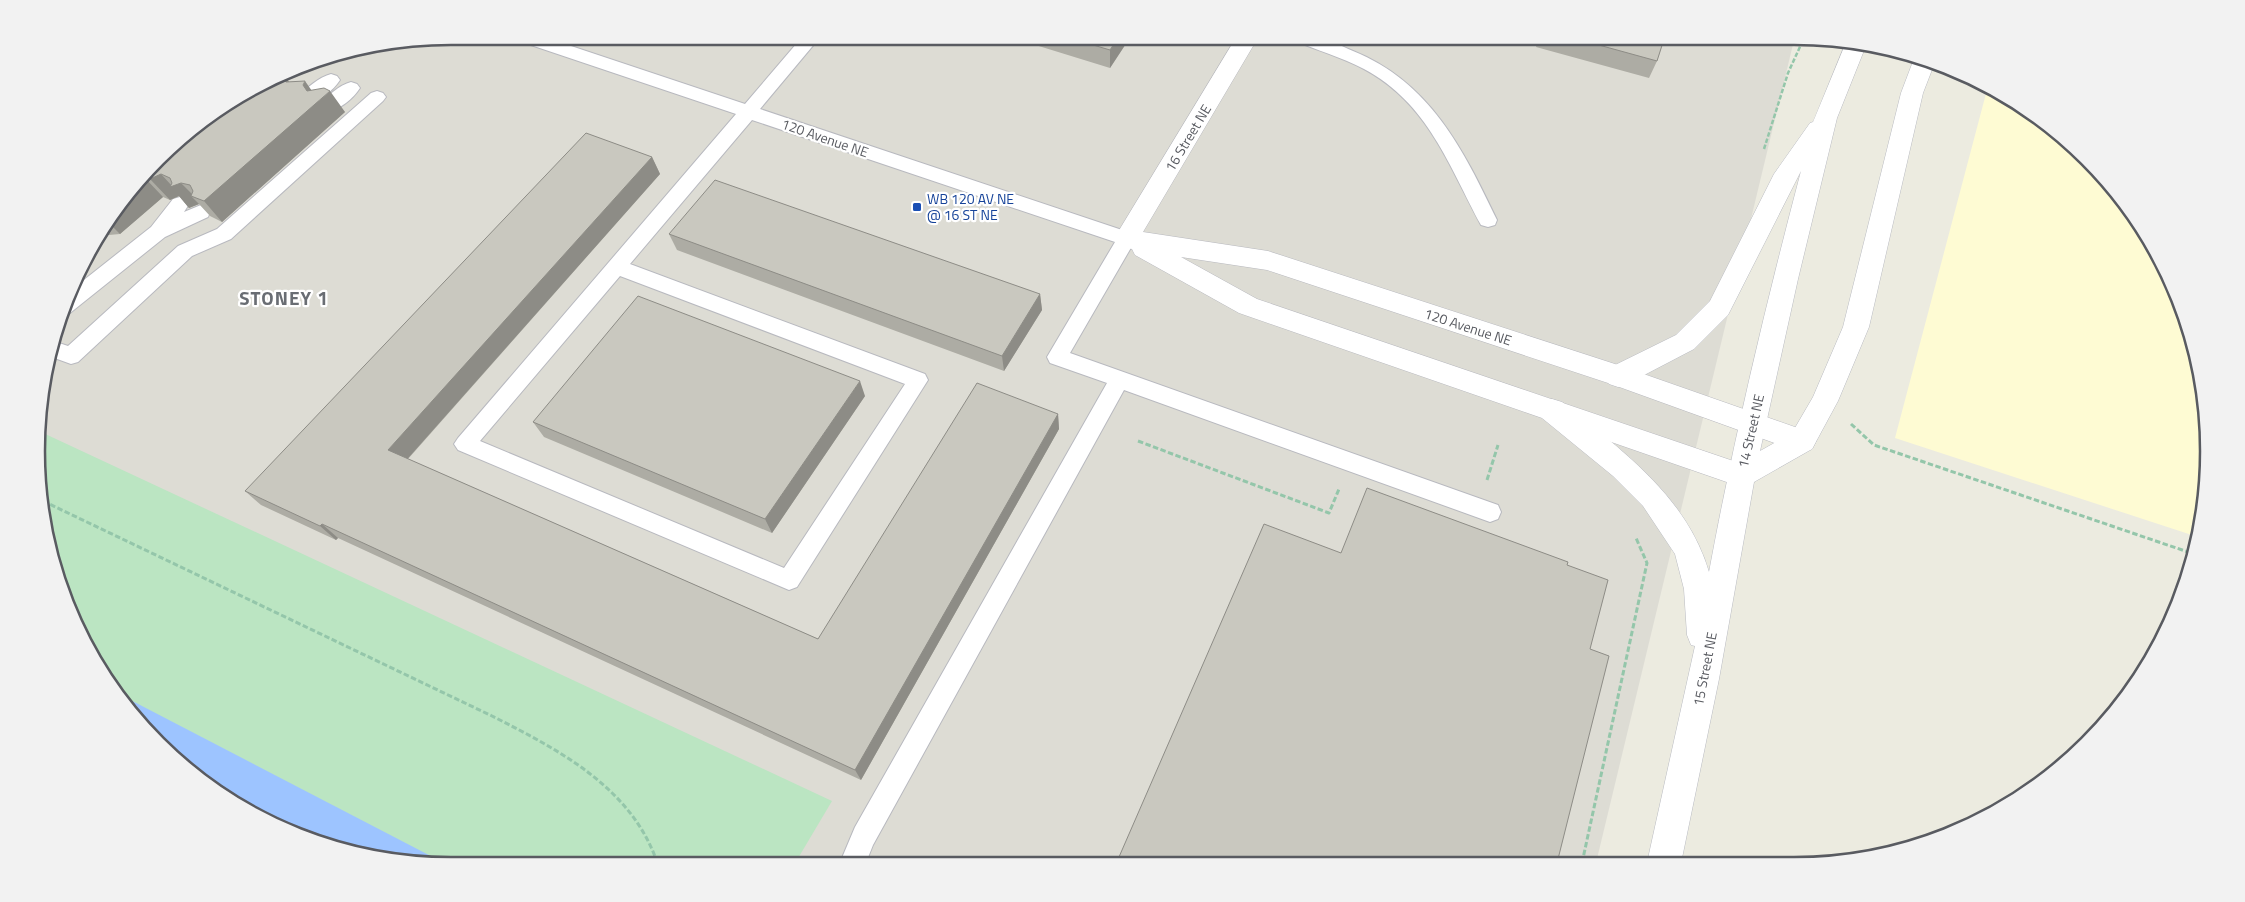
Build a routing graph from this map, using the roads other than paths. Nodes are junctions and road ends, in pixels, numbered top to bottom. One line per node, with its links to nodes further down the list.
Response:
1 (549, 45): 12 (lane, 120 Avenue NE)
2 (805, 45): 12 (lane)
3 (1243, 45): 18 (street, 16 Street NE)
4 (1321, 45): 16 (lane)
5 (1854, 49): 13 (street, 14 Street NE)
6 (1922, 66): 26 (street)
7 (330, 80): 10 (lane)
8 (351, 88): 11 (lane)
9 (377, 97): 21 (lane)
10 (308, 98)
11 (329, 106)
12 (748, 112): 18 (lane, 120 Avenue NE); 19 (lane)
13 (1826, 118): 22 (street); 25 (street, 14 Street NE)
14 (180, 204): 17 (lane)
15 (201, 212): 17 (lane)
16 (1488, 220)
17 (158, 232): 20 (lane)
18 (1128, 239): 22 (street, 120 Avenue NE); 23 (lane); 24 (street, 120 Avenue NE)
19 (616, 267): 19 (lane)
20 (75, 298)
21 (58, 351)
22 (1618, 376): 25 (street, 120 Avenue NE)
23 (1119, 380): 28 (lane); 30 (lane)
24 (1552, 410): 27 (street, 120 Avenue NE); 29 (street)
25 (1753, 423): 26 (street, 120 Avenue NE); 27 (street, 14 Street NE)
26 (1802, 441): 27 (street, 14 Street NE)
27 (1741, 475): 29 (street, 15 Street NE)
28 (1490, 512)
29 (1704, 678): 31 (street, 15 Street NE)
30 (855, 857)
31 (1665, 857)

